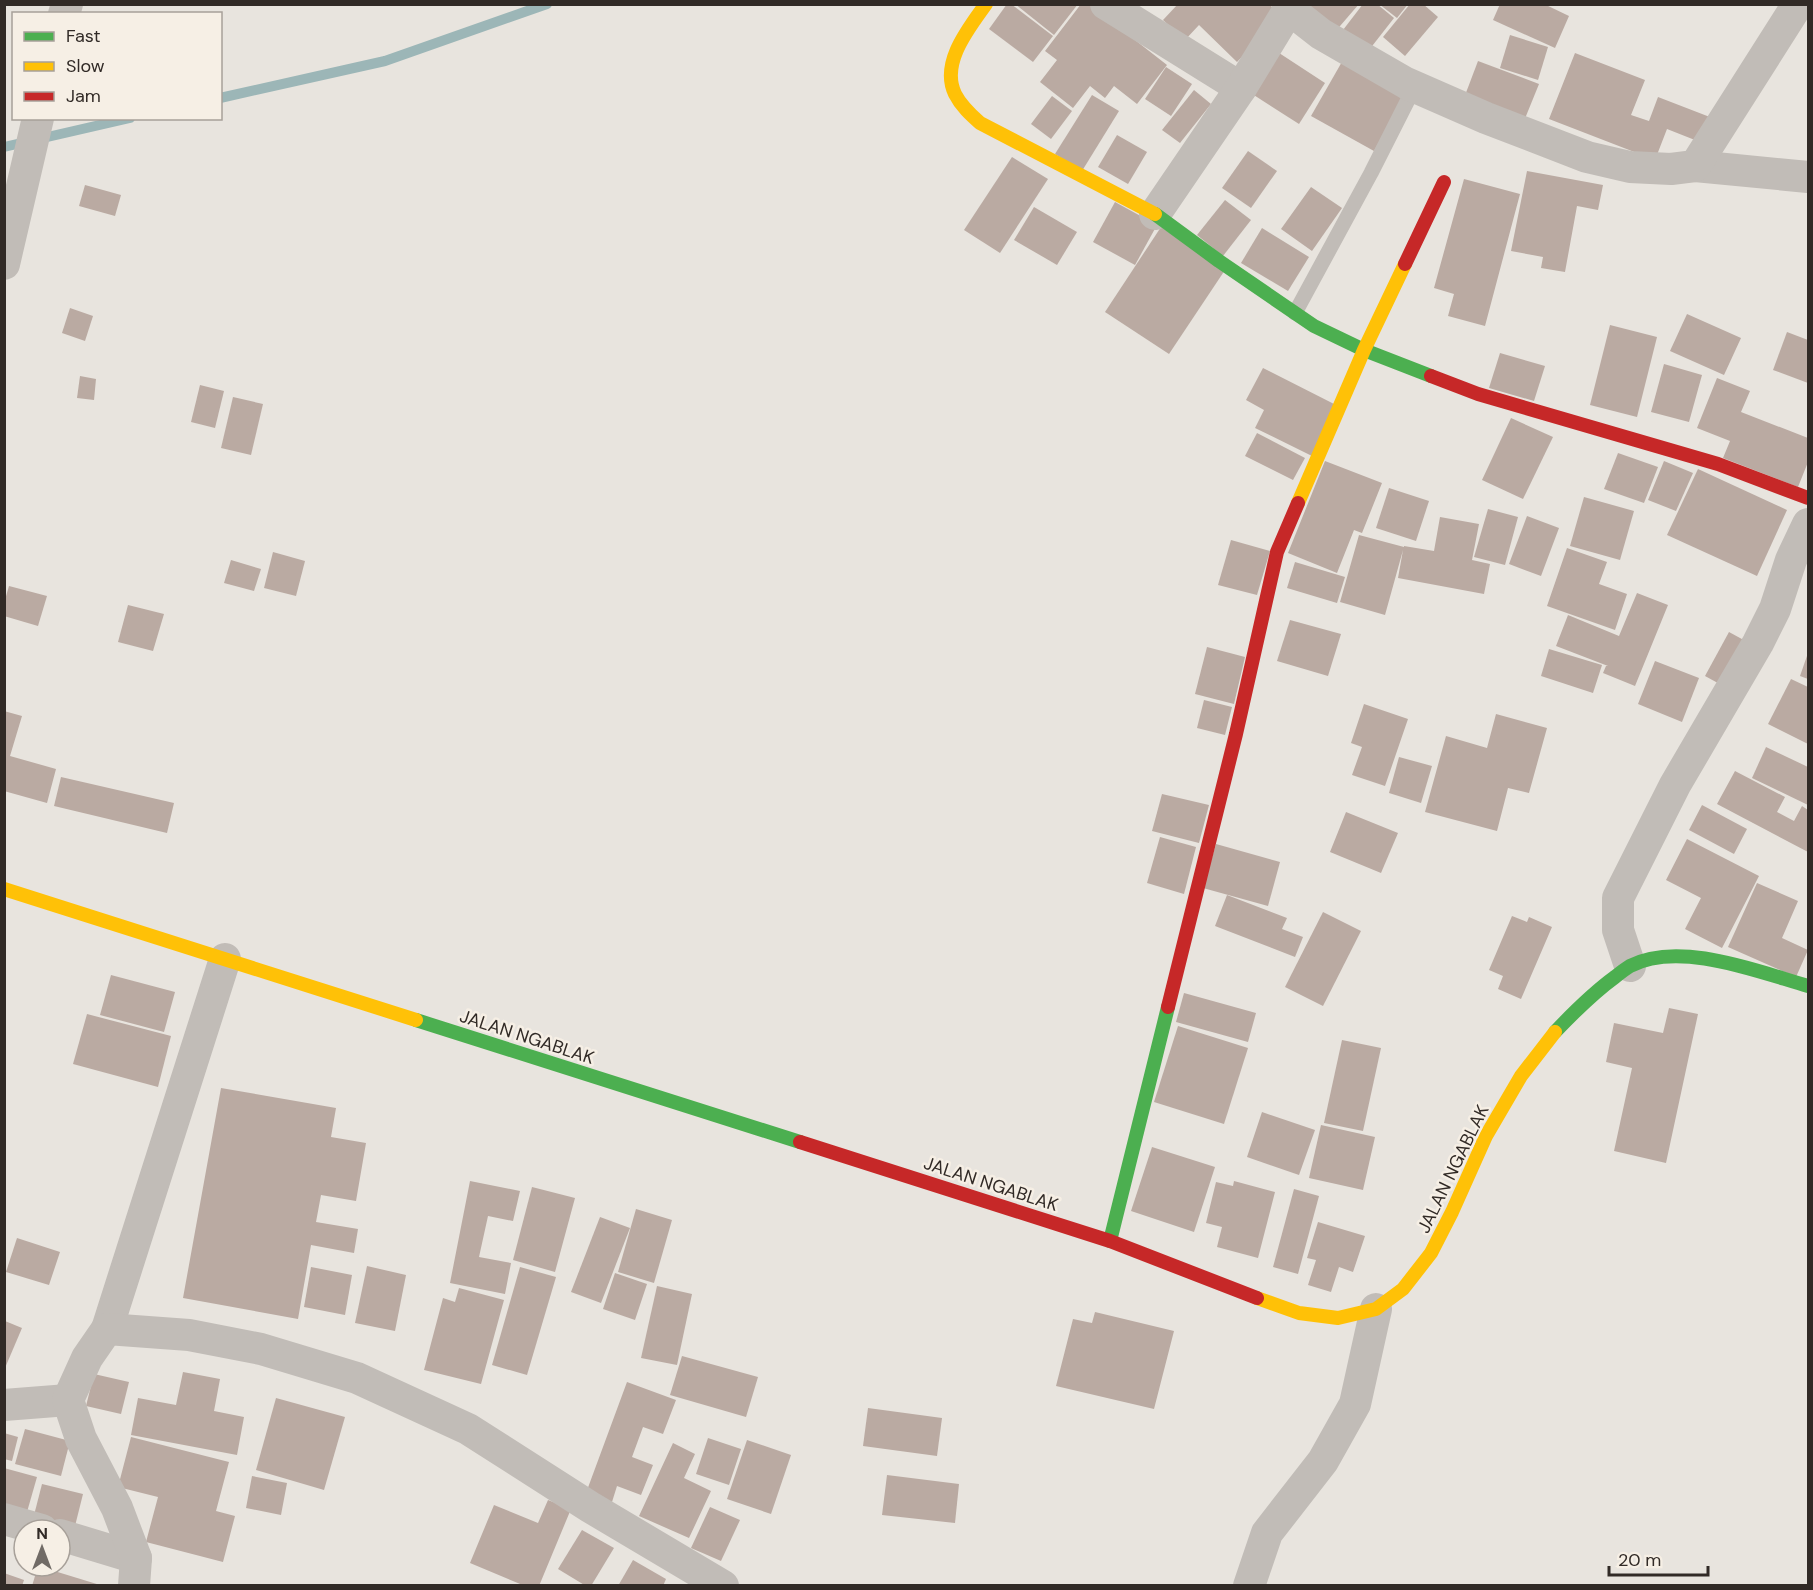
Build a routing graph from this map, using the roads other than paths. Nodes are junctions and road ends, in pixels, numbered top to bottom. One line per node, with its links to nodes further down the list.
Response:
1 (986, 4): 11 (street)
2 (1106, 4): 6 (street)
3 (1797, 4): 8 (street)
4 (1288, 6): 5 (street); 6 (street)
5 (1415, 86): 8 (street); 13 (lane)
6 (1240, 88): 11 (street)
7 (38, 120): 12 (street)
8 (1695, 166): 9 (street)
9 (1809, 177)
10 (1444, 182): 14 (street)
11 (1155, 214): 13 (street)
12 (4, 264)
13 (1295, 313): 14 (street)
14 (1364, 350): 15 (street); 22 (street)
15 (1809, 498)
16 (1809, 525): 17 (street)
17 (1800, 564): 20 (street)
18 (4, 889): 19 (street, JALAN NGABLAK)
19 (225, 959): 22 (street, JALAN NGABLAK); 24 (street)
20 (1630, 966): 21 (street, JALAN NGABLAK); 23 (street, JALAN NGABLAK)
21 (1809, 986)
22 (1110, 1241): 23 (street, JALAN NGABLAK)
23 (1376, 1309): 30 (street)
24 (107, 1329): 25 (street); 29 (street)
25 (68, 1400): 26 (street); 28 (street)
26 (4, 1405)
27 (72, 1541): 28 (street)
28 (135, 1572)
29 (723, 1586)
30 (1249, 1586)

